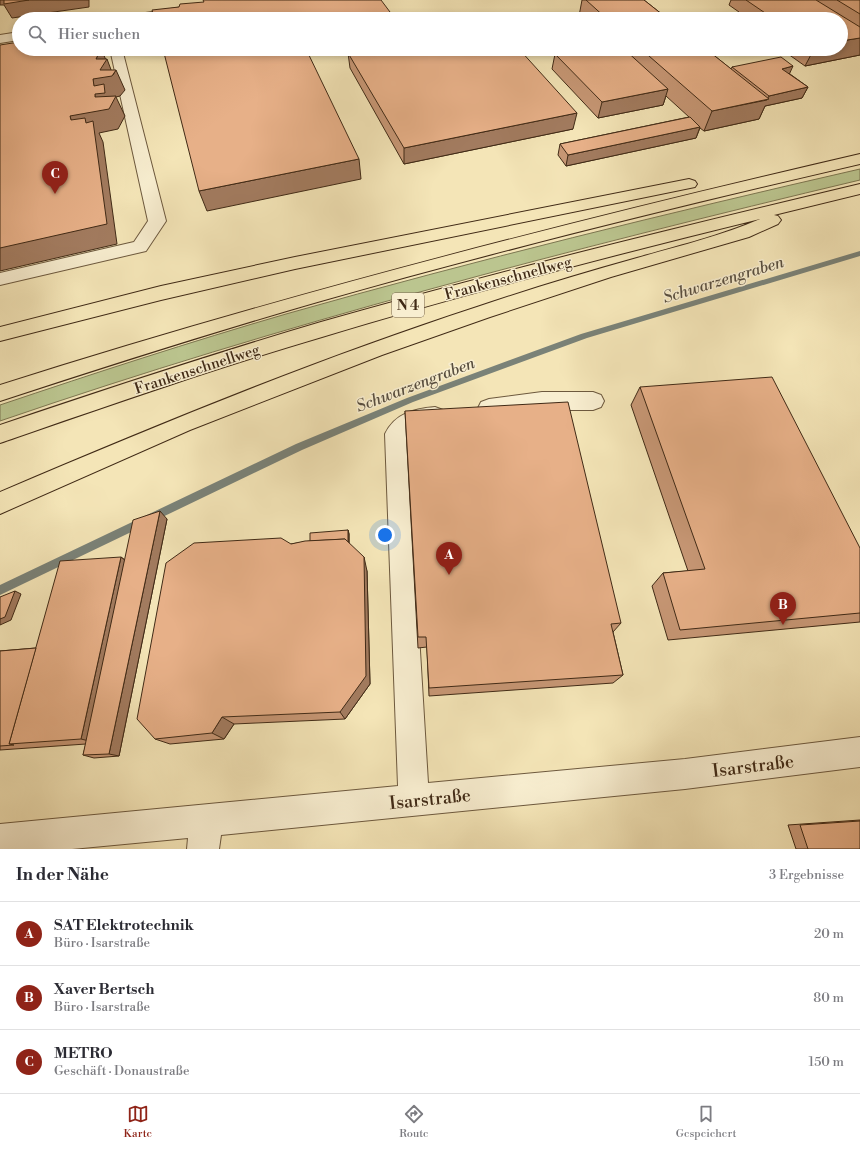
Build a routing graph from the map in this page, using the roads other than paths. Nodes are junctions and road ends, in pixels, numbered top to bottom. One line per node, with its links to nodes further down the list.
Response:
1 (194, 10): 2 (street)
2 (180, 12)
3 (12, 37): 4 (street)
4 (0, 39)
5 (118, 56): 10 (street)
6 (860, 160): 7 (highway, N 4)
7 (807, 171): 11 (highway); 12 (highway, N 4)
8 (860, 189): 9 (highway, Frankenschnellweg / N 4)
9 (822, 198): 14 (highway, Frankenschnellweg / N 4); 15 (highway)
10 (0, 279)
11 (0, 334)
12 (0, 393)
13 (593, 401): 17 (street)
14 (0, 434)
15 (0, 503)
16 (860, 752): 17 (street, Isarstraße)
17 (414, 801): 18 (street, Isarstraße)
18 (204, 835): 19 (street, Isarstraße)
19 (0, 840)

